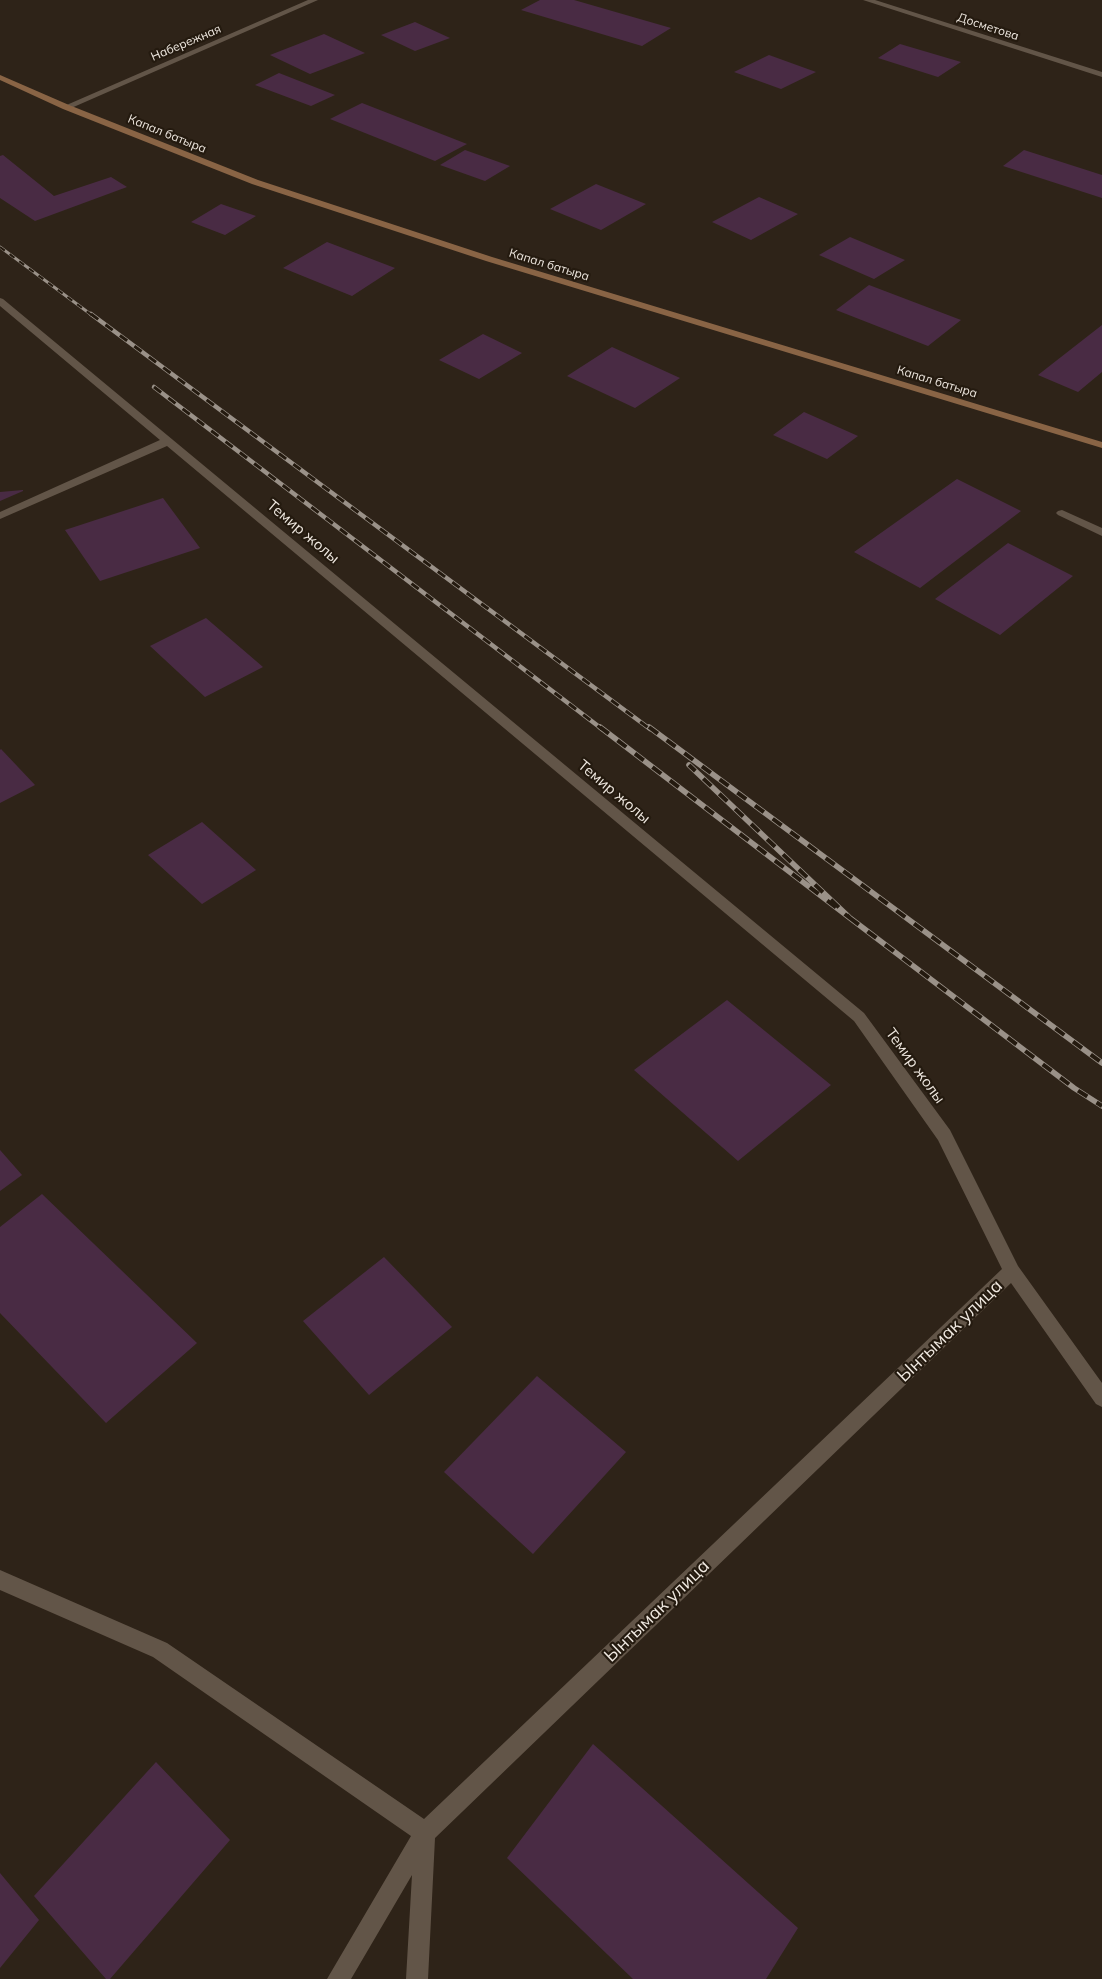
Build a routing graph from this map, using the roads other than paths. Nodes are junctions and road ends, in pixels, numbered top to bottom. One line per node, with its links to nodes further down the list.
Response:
1 (314, 0): 5 (street, Набережная)
2 (867, 0): 3 (street, Досметова)
3 (1102, 75)
4 (0, 77): 5 (main road, Капал батыра)
5 (66, 107): 8 (main road, Капал батыра)
6 (0, 301): 7 (street, Темир жолы)
7 (168, 441): 10 (street); 12 (street, Темир жолы)
8 (1102, 445)
9 (1062, 513): 11 (street)
10 (0, 516)
11 (1102, 532)
12 (1012, 1271): 13 (street, Темир жолы); 15 (street, Ынтымак улица)
13 (1102, 1398)
14 (0, 1580): 15 (street)
15 (424, 1833): 16 (street, Ынтымак улица); 17 (street)
16 (338, 1979)
17 (417, 1979)

